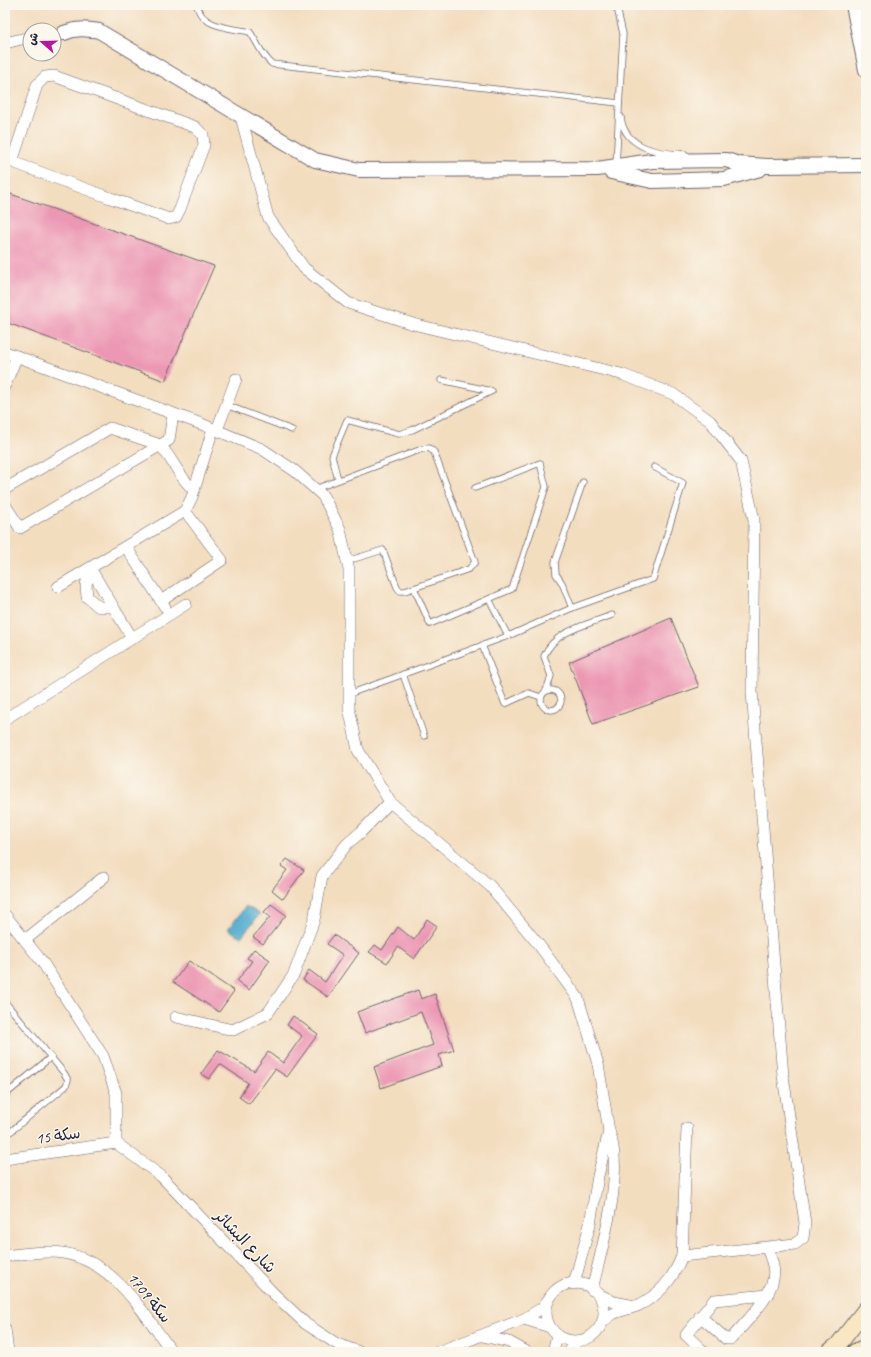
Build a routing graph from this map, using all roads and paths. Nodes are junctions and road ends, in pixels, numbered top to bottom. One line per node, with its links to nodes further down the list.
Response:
1 (197, 5): 8 (lane)
2 (614, 5): 8 (lane)
3 (853, 5): 7 (street)
4 (62, 32): 9 (street)
5 (22, 39): 6 (street)
6 (5, 43)
7 (866, 70)
8 (619, 103): 11 (lane); 14 (lane)
9 (241, 116): 14 (street); 68 (street)
10 (9, 160): 10 (street)
11 (726, 160): 13 (street); 14 (street)
12 (866, 165): 13 (street)
13 (767, 166): 14 (street)
14 (616, 170)
15 (5, 352): 16 (street)
16 (17, 356): 19 (street); 21 (street)
17 (236, 378): 20 (street)
18 (441, 380): 26 (lane)
19 (5, 385)
20 (226, 405): 22 (street); 23 (lane)
21 (173, 414): 22 (street); 24 (street)
22 (215, 430): 30 (street); 31 (street)
23 (292, 430)
24 (160, 445): 29 (street); 31 (street); 32 (street)
25 (654, 467): 43 (lane)
26 (338, 480): 30 (lane); 38 (lane)
27 (582, 482): 43 (lane)
28 (475, 488): 39 (lane)
29 (5, 489)
30 (315, 489): 35 (street)
31 (194, 490): 33 (street)
32 (5, 505)
33 (185, 511): 34 (street); 40 (street)
34 (126, 547): 36 (street); 40 (street)
35 (347, 561): 38 (lane); 51 (street)
36 (90, 568): 37 (street); 42 (street); 42 (street)
37 (58, 587)
38 (414, 588): 39 (lane)
39 (489, 599): 46 (lane)
40 (161, 601): 44 (street)
41 (186, 604): 44 (street)
42 (113, 607): 47 (street)
43 (572, 608): 46 (lane)
44 (170, 614): 47 (street)
45 (612, 615): 50 (lane)
46 (508, 636): 48 (lane)
47 (132, 638): 53 (street)
48 (482, 645): 49 (lane); 52 (lane)
49 (403, 674): 51 (lane); 54 (lane)
50 (546, 691): 52 (lane); 52 (lane)
51 (349, 694): 55 (street)
52 (541, 696)
53 (5, 719)
54 (424, 736)
55 (390, 802): 60 (street); 64 (street)
56 (104, 877): 58 (street)
57 (5, 915): 58 (street)
58 (25, 940): 66 (street)
59 (5, 1002): 61 (lane)
60 (176, 1017)
61 (51, 1057): 62 (lane); 65 (lane)
62 (5, 1095)
63 (687, 1128): 70 (street)
64 (609, 1131): 71 (street); 72 (street)
65 (5, 1134)
66 (116, 1143): 67 (street, سكة 15); 87 (street, شارع البشائر)
67 (5, 1159)
68 (767, 1248): 70 (street); 73 (street)
69 (5, 1256): 86 (street, سكة 1709)
70 (682, 1256): 75 (street)
71 (574, 1284): 72 (street); 74 (street)
72 (594, 1292): 75 (street); 79 (street)
73 (768, 1295): 77 (street); 77 (street)
74 (551, 1296): 78 (street); 81 (street)
75 (636, 1306): 79 (street)
76 (866, 1309): 93 (main road)
77 (700, 1316): 92 (street)
78 (524, 1319): 81 (street); 82 (street)
79 (601, 1324): 83 (street)
80 (5, 1329): 85 (street)
81 (553, 1331): 83 (street); 90 (street)
82 (482, 1336): 88 (street); 89 (street)
83 (577, 1341): 91 (street)
84 (866, 1347): 94 (main road)
85 (8, 1352)
86 (172, 1352)
87 (359, 1352)
88 (438, 1352)
89 (527, 1352)
90 (553, 1352)
91 (568, 1352)
92 (704, 1352)
93 (829, 1352)
94 (856, 1352)

